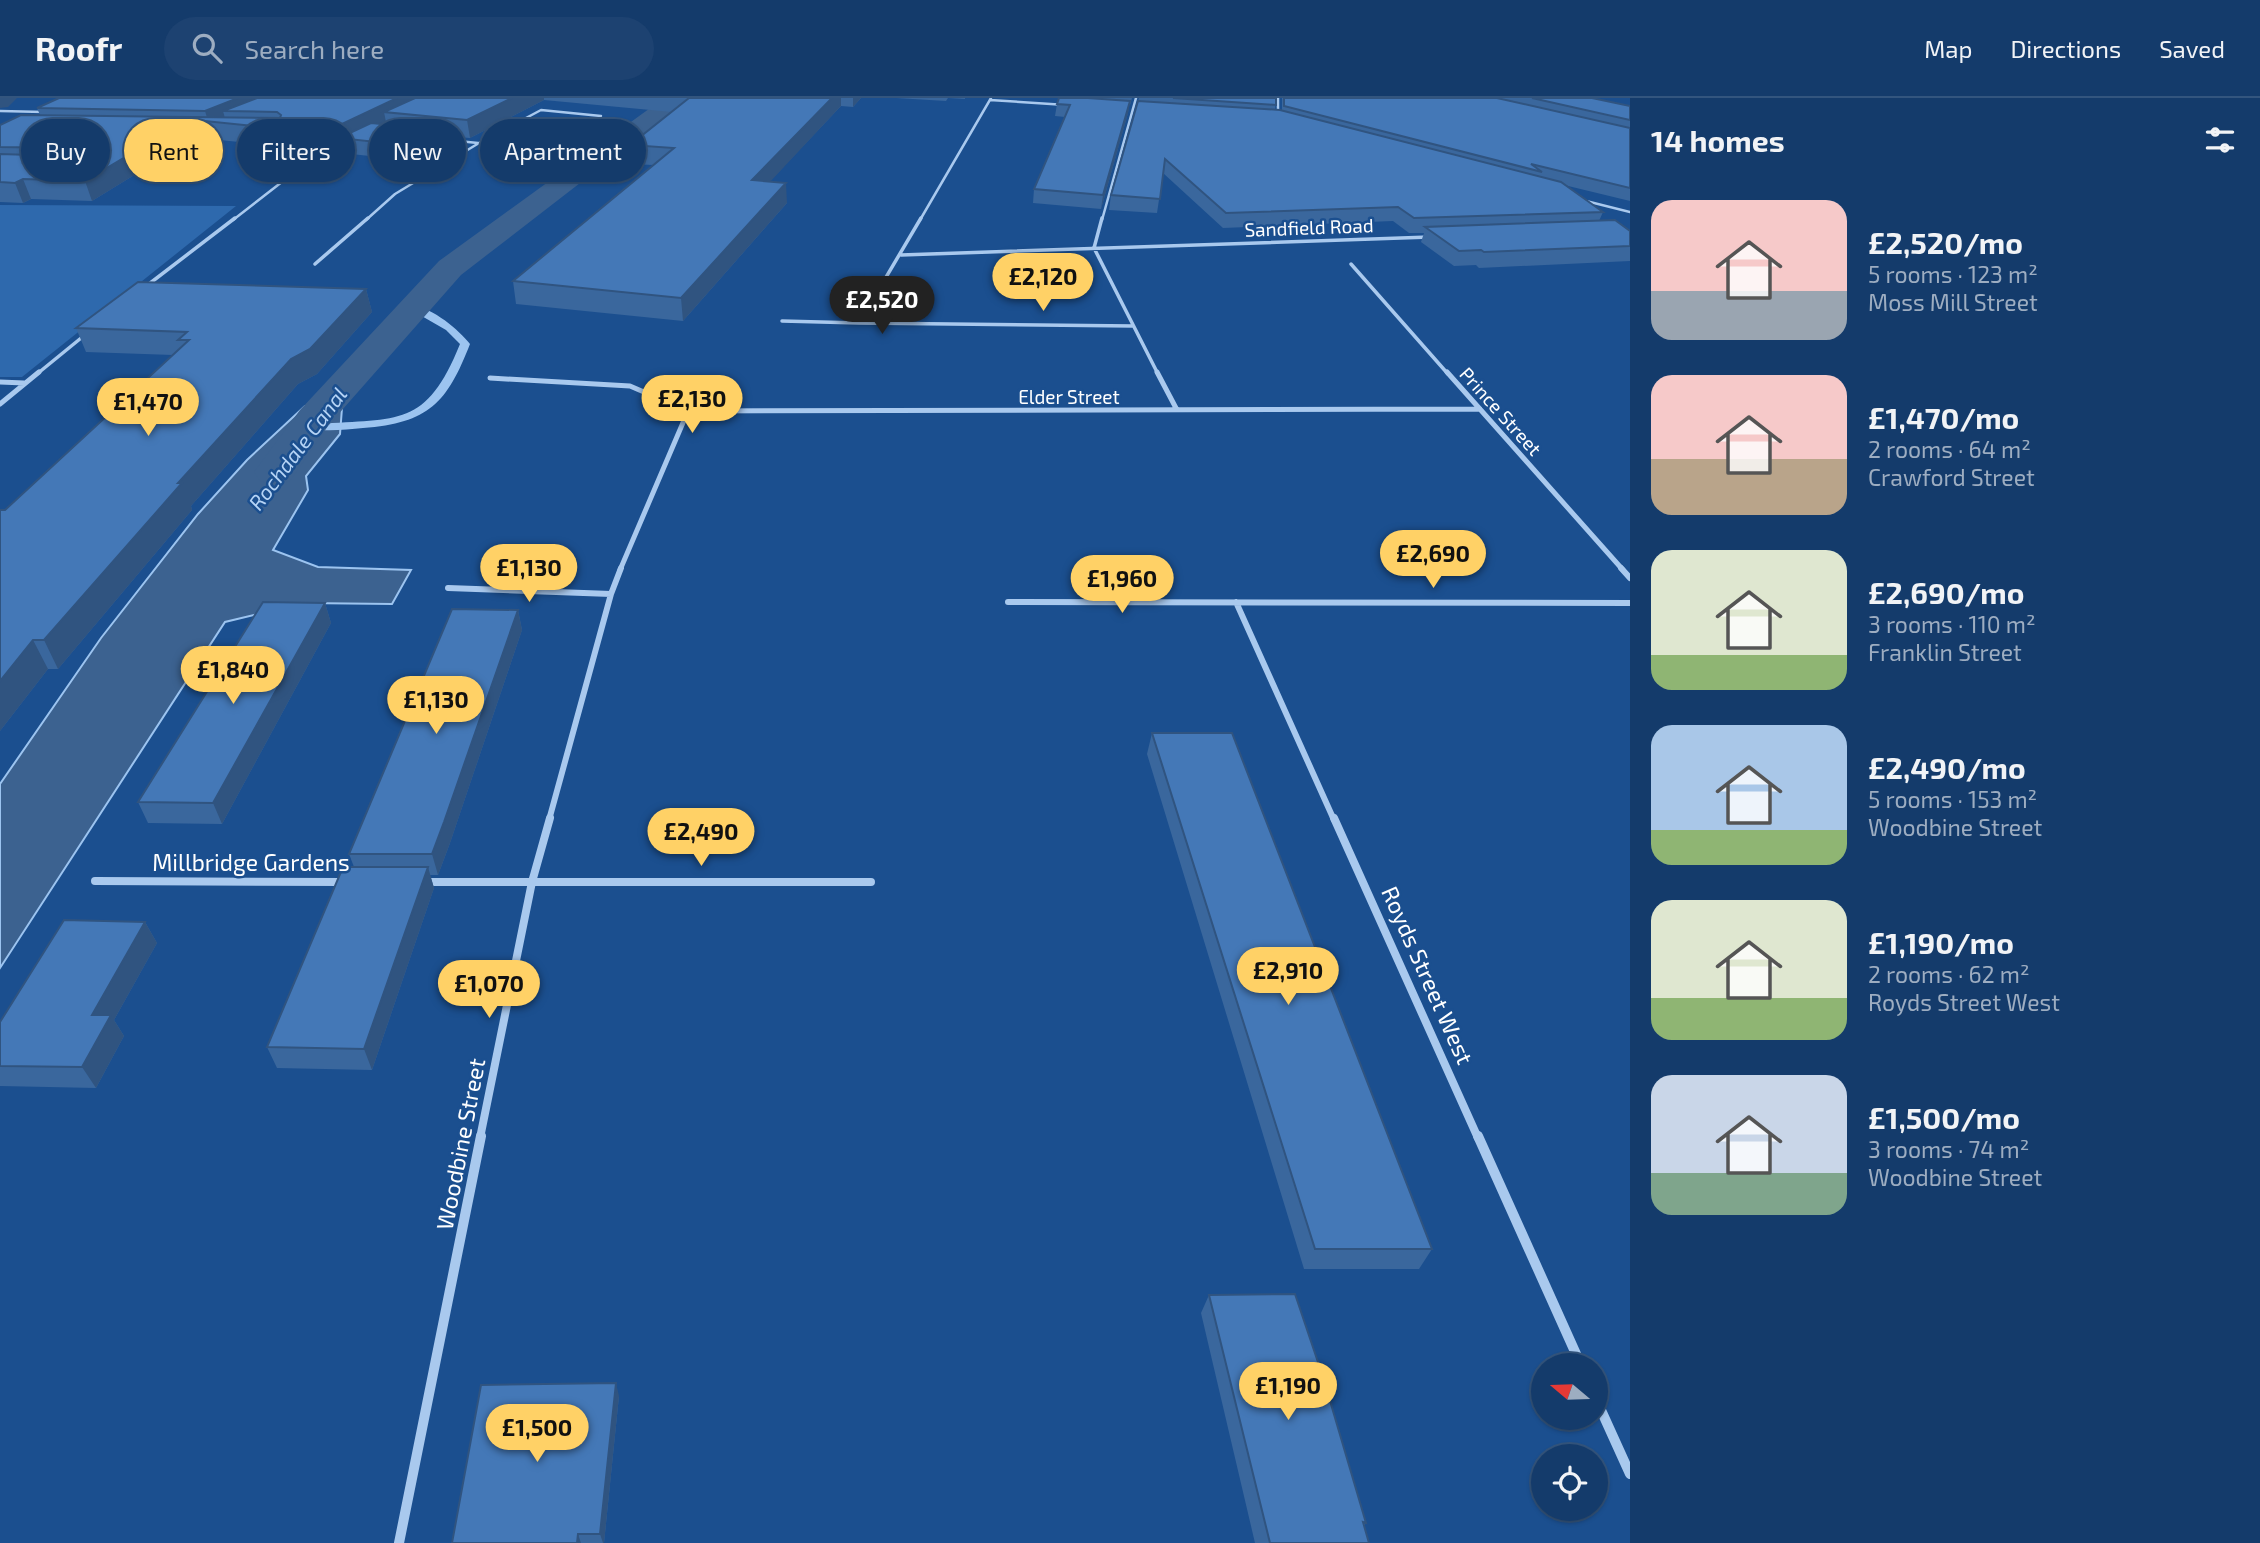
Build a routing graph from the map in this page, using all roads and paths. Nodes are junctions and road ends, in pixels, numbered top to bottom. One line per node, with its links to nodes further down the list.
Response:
1 (1136, 98): 17 (street)
2 (1278, 98): 10 (street)
3 (991, 99): 4 (street); 18 (street)
4 (1078, 106)
5 (54, 107): 7 (street)
6 (0, 111): 7 (street)
7 (44, 112): 9 (street)
8 (601, 116): 13 (street)
9 (33, 118)
10 (1278, 119)
11 (361, 138): 21 (street)
12 (466, 142): 13 (street)
13 (479, 143): 19 (street)
14 (1576, 198): 15 (street)
15 (1630, 212)
16 (1437, 236): 17 (street, Sandfield Road)
17 (1094, 248): 18 (street, Sandfield Road); 24 (street)
18 (901, 255): 23 (street)
19 (315, 264)
20 (1351, 264): 30 (street, Prince Street)
21 (138, 292)
22 (782, 321): 23 (street)
23 (859, 323): 24 (street)
24 (1133, 326): 31 (street)
25 (87, 333): 28 (street)
26 (490, 378): 32 (street, Elder Street)
27 (0, 382): 28 (street)
28 (25, 383): 29 (street)
29 (0, 404)
30 (1480, 409): 31 (street, Elder Street); 33 (street, Prince Street)
31 (1177, 410): 32 (street, Elder Street)
32 (688, 411): 35 (street, Woodbine Street)
33 (1630, 578)
34 (448, 588): 35 (street)
35 (611, 594): 42 (street, Woodbine Street)
36 (1008, 601): 37 (street)
37 (1236, 602): 38 (street); 44 (street, Royds Street West)
38 (1630, 603)
39 (95, 881): 40 (street, Millbridge Gardens)
40 (355, 882)
41 (409, 882): 42 (street)
42 (532, 882): 43 (street); 47 (street, Woodbine Street)
43 (871, 882)
44 (1576, 1353)
45 (1608, 1425): 46 (street)
46 (1630, 1474)
47 (399, 1543)

